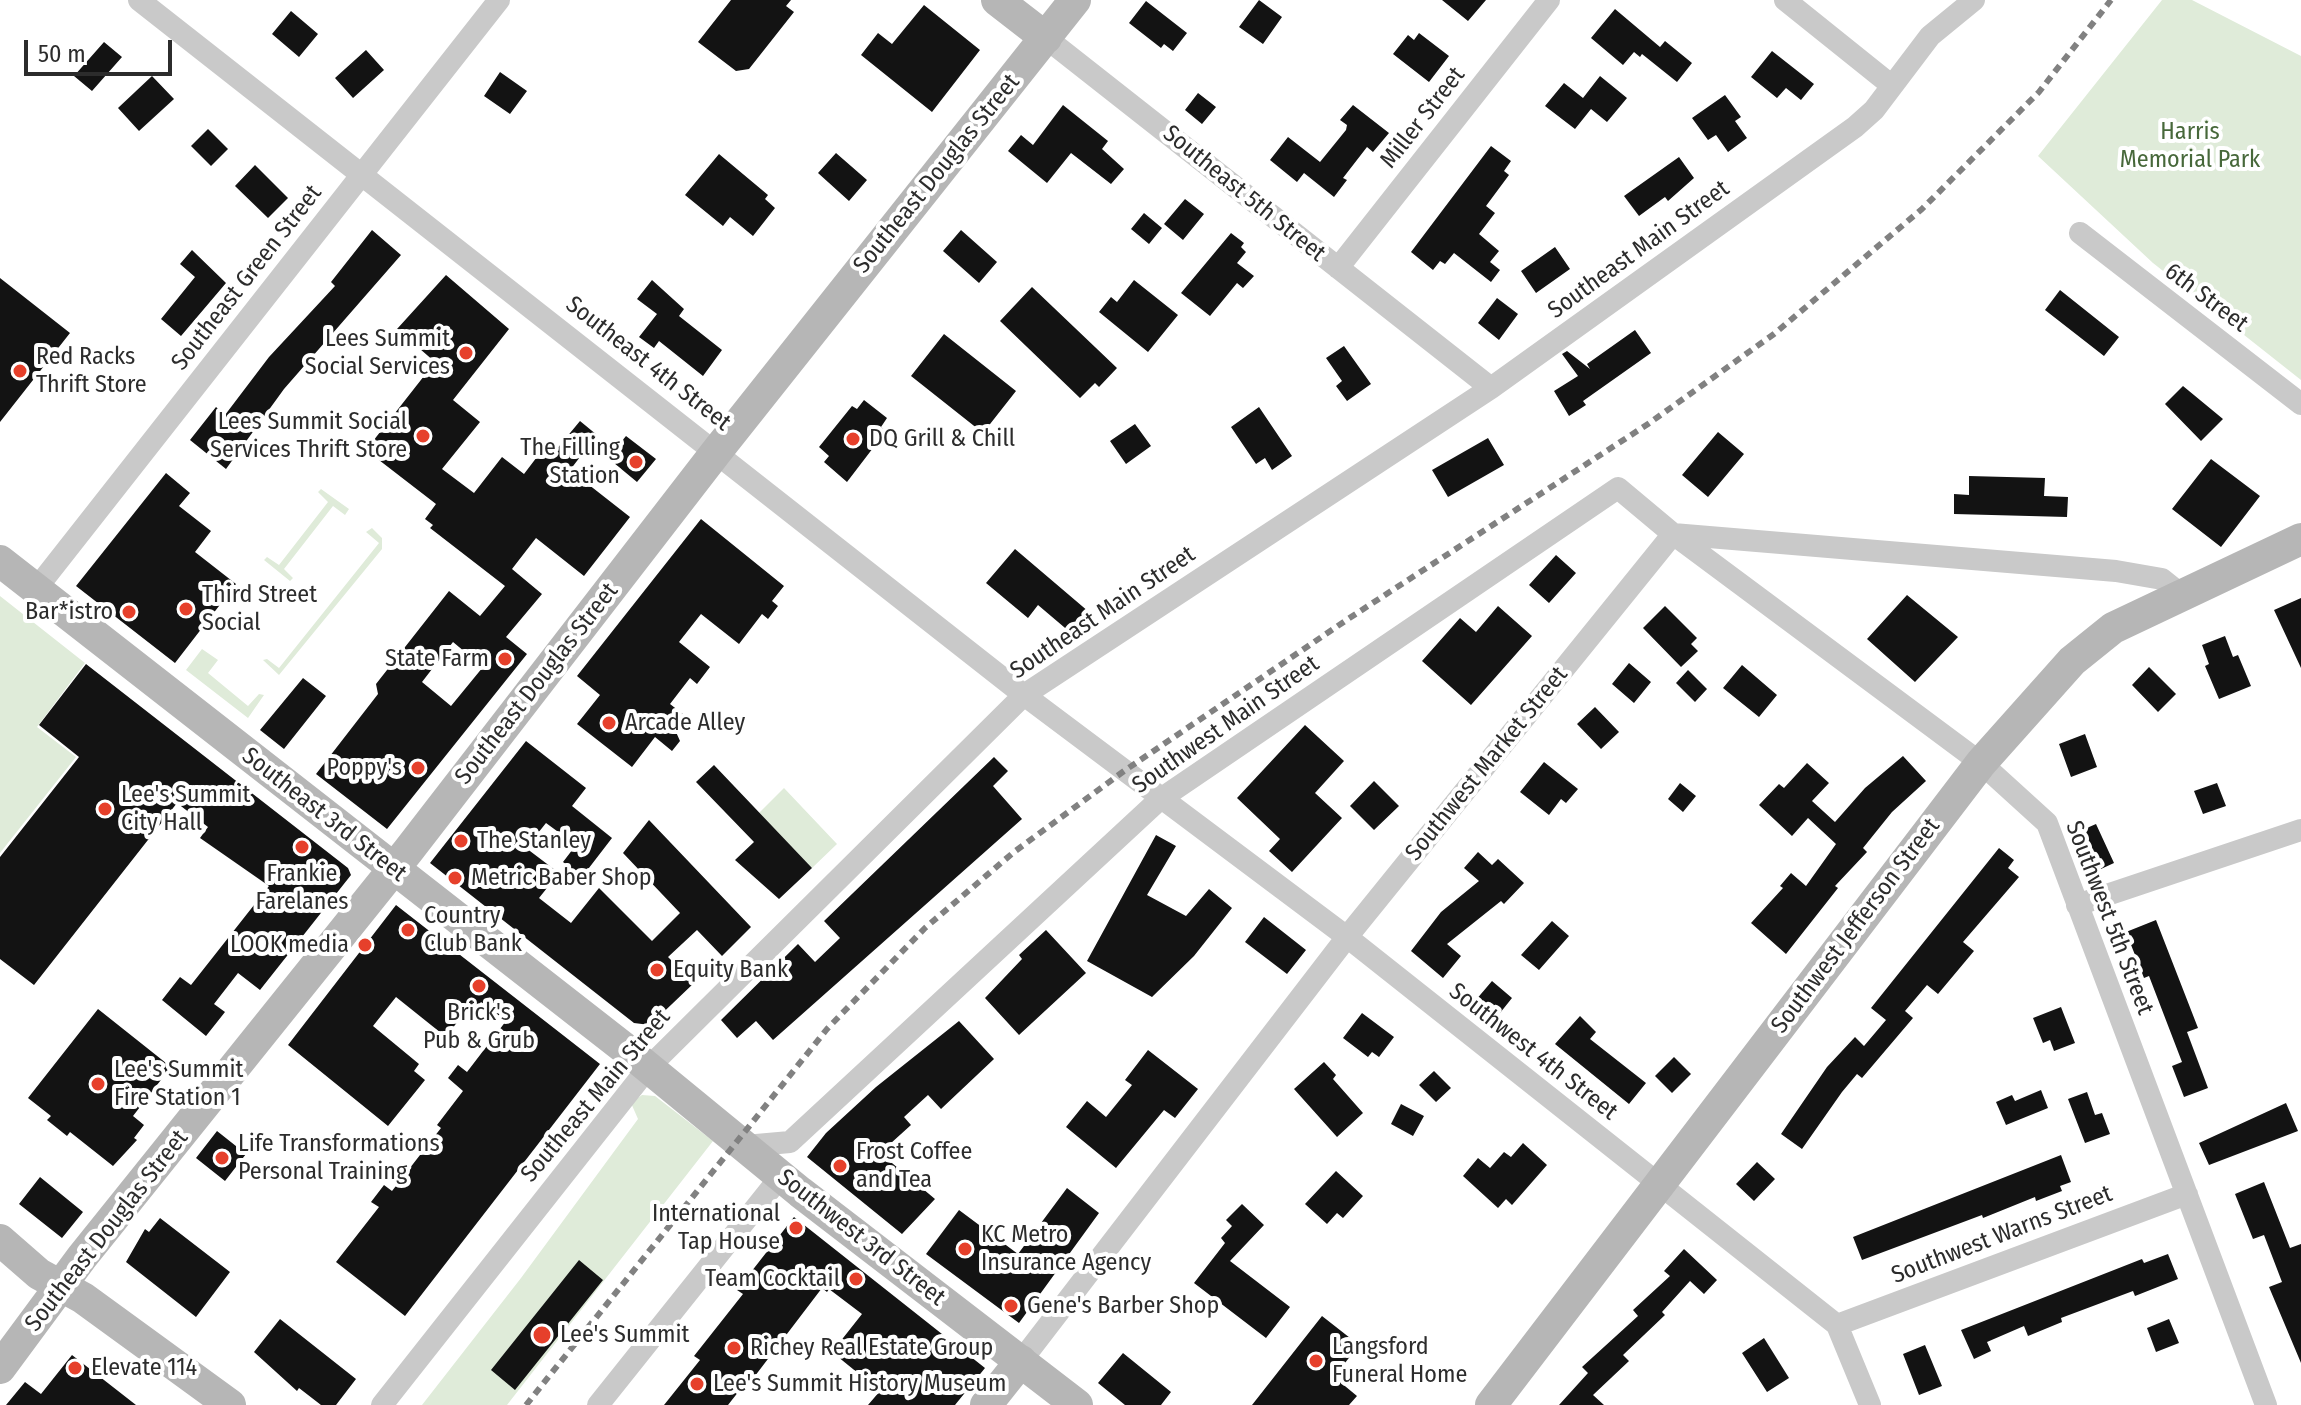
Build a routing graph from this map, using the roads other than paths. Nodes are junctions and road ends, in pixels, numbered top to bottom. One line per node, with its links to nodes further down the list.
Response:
1 (139, 0): 10 (street, Southeast 4th Street)
2 (499, 0): 10 (street, Southeast Green Street)
3 (997, 0): 8 (main road, Southeast 5th Street)
4 (1075, 0): 8 (main road, Southeast Douglas Street)
5 (1549, 0): 12 (street, Miller Street)
6 (1785, 0): 9 (street)
7 (1974, 0): 9 (street, Southeast Main Street)
8 (1046, 38): 12 (street, Southeast 5th Street); 15 (main road, Southeast Douglas Street)
9 (1891, 85): 13 (street, Southeast Main Street)
10 (364, 173): 15 (street, Southeast 4th Street); 20 (street, Southeast Green Street)
11 (2080, 233): 14 (street, 6th Street)
12 (1338, 268): 13 (street, Southeast 5th Street)
13 (1491, 388): 22 (street, Southeast Main Street)
14 (2301, 404)
15 (717, 451): 22 (street, Southeast 4th Street); 27 (main road, Southeast Douglas Street)
16 (1618, 488): 17 (street, Southwest 5th Street); 25 (street, Southwest Main Street)
17 (1673, 534): 21 (street); 23 (street, Southwest 5th Street); 29 (street, Southwest Market Street)
18 (2301, 539): 21 (main road, Southwest Jefferson Street)
19 (0, 561): 20 (main road, Southeast 3rd Street)
20 (36, 589): 27 (main road, Southeast 3rd Street)
21 (2182, 595): 23 (main road, Southwest Jefferson Street)
22 (1024, 695): 24 (street, Southeast 4th Street); 30 (street, Southeast Main Street)
23 (1981, 763): 28 (street, Southwest 5th Street); 34 (main road, Southwest Jefferson Street)
24 (1124, 771): 25 (street, Southwest 4th Street)
25 (1159, 800): 29 (street, Southwest 4th Street); 31 (street, Southwest Main Street)
26 (2301, 830): 28 (street)
27 (394, 868): 30 (main road, Southeast 3rd Street); 37 (main road, Southeast Douglas Street)
28 (2077, 905): 35 (street, Southwest 5th Street)
29 (1347, 937): 34 (street, Southwest 4th Street); 39 (street, Southwest Market Street)
30 (648, 1068): 32 (main road, Southwest 3rd Street); 42 (street, Southeast Main Street)
31 (790, 1142): 32 (street); 33 (street)
32 (745, 1146): 33 (main road, Southwest 3rd Street)
33 (791, 1184): 39 (main road, Southwest 3rd Street); 43 (street)
34 (1658, 1185): 38 (street, Southwest 4th Street); 46 (main road, Southwest Jefferson Street)
35 (2187, 1194): 38 (street, Southwest Warns Street); 48 (street, Southwest 5th Street)
36 (0, 1240): 37 (main road)
37 (62, 1287): 40 (main road, Southeast Douglas Street); 41 (main road)
38 (1837, 1325): 47 (street, Southwest 4th Street)
39 (1021, 1361): 44 (main road, Southwest Market Street); 45 (main road, Southwest 3rd Street)
40 (0, 1368)
41 (230, 1405)
42 (382, 1405)
43 (598, 1405)
44 (986, 1405)
45 (1077, 1405)
46 (1491, 1405)
47 (1870, 1405)
48 (2266, 1405)

